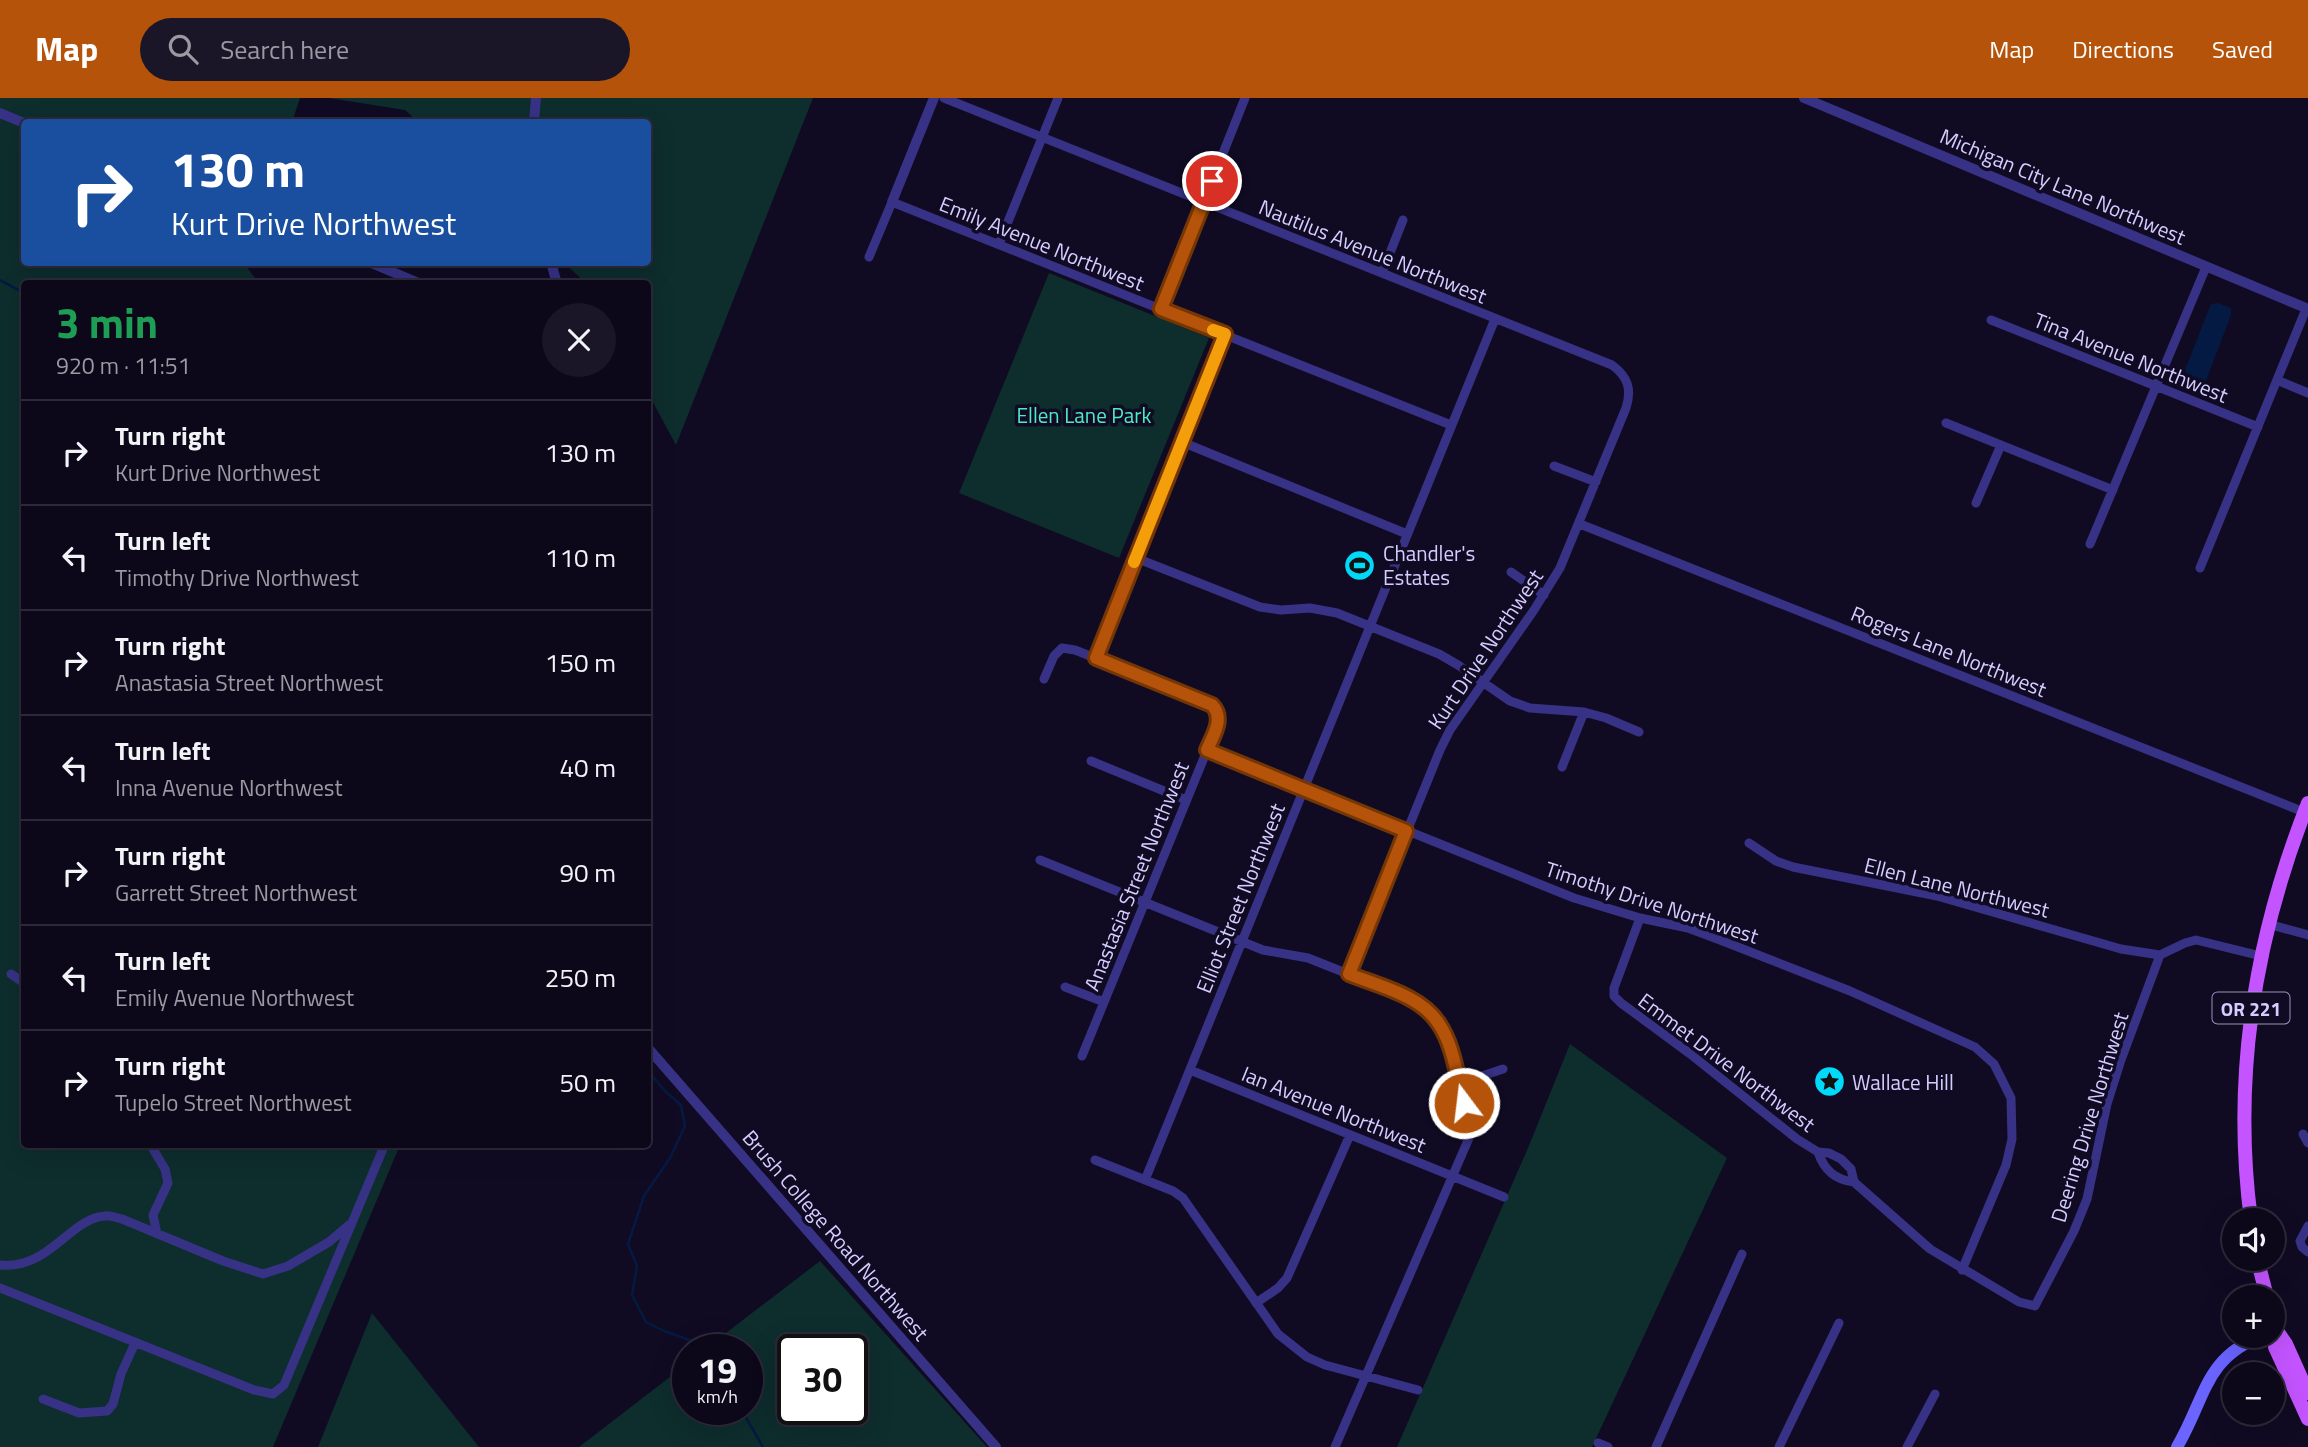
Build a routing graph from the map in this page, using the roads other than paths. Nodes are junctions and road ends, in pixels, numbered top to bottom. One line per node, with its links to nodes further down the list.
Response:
1 (536, 98): 8 (street)
2 (934, 98): 11 (street)
3 (944, 98): 10 (street, Nautilus Avenue Northwest)
4 (1058, 98): 10 (street)
5 (1245, 98): 12 (street)
6 (1804, 98): 17 (street, Michigan City Lane Northwest)
7 (0, 113): 9 (street)
8 (534, 119)
9 (21, 122)
10 (1042, 137): 12 (street, Nautilus Avenue Northwest); 14 (street)
11 (892, 202): 14 (street, Emily Avenue Northwest); 15 (street)
12 (1204, 202): 18 (street, Nautilus Avenue Northwest); 20 (street)
13 (1403, 220): 18 (street)
14 (999, 244): 20 (street, Emily Avenue Northwest)
15 (869, 257)
16 (378, 266): 19 (street)
17 (2206, 267): 21 (street, Michigan City Lane Northwest); 27 (street)
18 (1382, 273): 22 (street, Nautilus Avenue Northwest)
19 (412, 280)
20 (1161, 309): 24 (street, Emily Avenue Northwest)
21 (2307, 309): 25 (street)
22 (1495, 318): 26 (street, Nautilus Avenue Northwest); 30 (street, Elliot Street Northwest)
23 (1991, 320): 27 (street, Tina Avenue Northwest)
24 (1225, 334): 30 (street, Emily Avenue Northwest); 32 (street)
25 (2277, 380): 28 (street); 31 (street)
26 (1628, 382): 35 (street, Kurt Drive Northwest)
27 (2156, 386): 31 (street, Tina Avenue Northwest); 36 (street)
28 (2308, 393)
29 (1946, 423): 33 (street)
30 (1451, 425): 39 (street, Elliot Street Northwest)
31 (2258, 427): 42 (street)
32 (1182, 442): 39 (street); 41 (street)
33 (2001, 445): 36 (street); 37 (street)
34 (1555, 466): 35 (street)
35 (1596, 482): 38 (street, Kurt Drive Northwest)
36 (2113, 489): 40 (street)
37 (1976, 503)
38 (1580, 524): 44 (street, Kurt Drive Northwest); 56 (street, Rogers Lane Northwest)
39 (1407, 534): 45 (street, Elliot Street Northwest)
40 (2090, 544)
41 (1136, 558): 45 (street); 46 (street)
42 (2200, 568)
43 (1511, 572): 44 (street)
44 (1544, 595): 48 (street, Kurt Drive Northwest)
45 (1369, 626): 48 (street); 54 (street, Elliot Street Northwest)
46 (1096, 658): 47 (street); 51 (street, Anastasia Street Northwest)
47 (1044, 679)
48 (1483, 682): 49 (street); 57 (street, Kurt Drive Northwest)
49 (1584, 712): 50 (street); 53 (street)
50 (1639, 732)
51 (1207, 750): 54 (street, Timothy Drive Northwest); 55 (street, Anastasia Street Northwest)
52 (1091, 761): 55 (street)
53 (1562, 767)
54 (1303, 789): 57 (street, Timothy Drive Northwest); 64 (street, Elliot Street Northwest)
55 (1186, 800): 60 (street, Anastasia Street Northwest)
56 (2306, 808): 62 (main road, OR 221)
57 (1406, 831): 61 (street, Timothy Drive Northwest); 68 (street, Kurt Drive Northwest)
58 (1749, 843): 65 (street, Ellen Lane Northwest)
59 (1040, 860): 60 (street)
60 (1144, 902): 64 (street); 71 (street, Anastasia Street Northwest)
61 (1640, 918): 80 (street, Emmet Drive Northwest); 93 (street, Timothy Drive Northwest)
62 (2268, 924): 63 (street); 66 (main road, OR 221)
63 (2308, 935)
64 (1241, 941): 68 (street); 75 (street, Elliot Street Northwest)
65 (2160, 955): 66 (street); 96 (street, Deering Drive Northwest)
66 (2261, 956): 86 (main road, OR 221)
67 (11, 974): 69 (street)
68 (1349, 974): 76 (street)
69 (21, 981)
70 (1065, 987): 71 (street)
71 (1104, 1002): 73 (street, Anastasia Street Northwest)
72 (651, 1051): 109 (street, Brush College Road Northwest)
73 (1082, 1056)
74 (1503, 1069): 76 (street)
75 (1190, 1070): 77 (street, Ian Avenue Northwest); 83 (street, Elliot Street Northwest)
76 (1458, 1084): 82 (street)
77 (1350, 1135): 82 (street, Ian Avenue Northwest); 95 (street)
78 (152, 1148): 89 (street)
79 (383, 1148): 87 (street)
80 (1818, 1152): 84 (street, Emmet Drive Northwest); 84 (street, Emmet Drive Northwest)
81 (1095, 1160): 83 (street)
82 (1454, 1177): 85 (street, Ian Avenue Northwest); 102 (street)
83 (1145, 1180): 95 (street)
84 (1854, 1181): 93 (street, Emmet Drive Northwest)
85 (1504, 1197)
86 (2250, 1208)
87 (353, 1222): 89 (street); 98 (street)
88 (2308, 1226): 90 (street)
89 (157, 1234): 92 (street)
90 (2308, 1252)
91 (1742, 1254): 112 (street)
92 (0, 1265)
93 (1962, 1270): 96 (street, Emmet Drive Northwest)
94 (0, 1288): 98 (street)
95 (1256, 1303): 102 (street)
96 (2035, 1306)
97 (1839, 1323): 113 (street)
98 (135, 1343): 106 (street)
99 (2285, 1343): 104 (main road)
100 (2237, 1348): 115 (main road)
101 (2275, 1348): 107 (main road)
102 (1367, 1375): 103 (street); 110 (street)
103 (1418, 1390)
104 (2308, 1393)
105 (1935, 1394): 114 (street)
106 (43, 1399)
107 (2308, 1419)
108 (1598, 1443): 111 (street)
109 (996, 1447)
110 (1335, 1447)
111 (1608, 1447)
112 (1656, 1447)
113 (1779, 1447)
114 (1907, 1447)
115 (2178, 1447)

